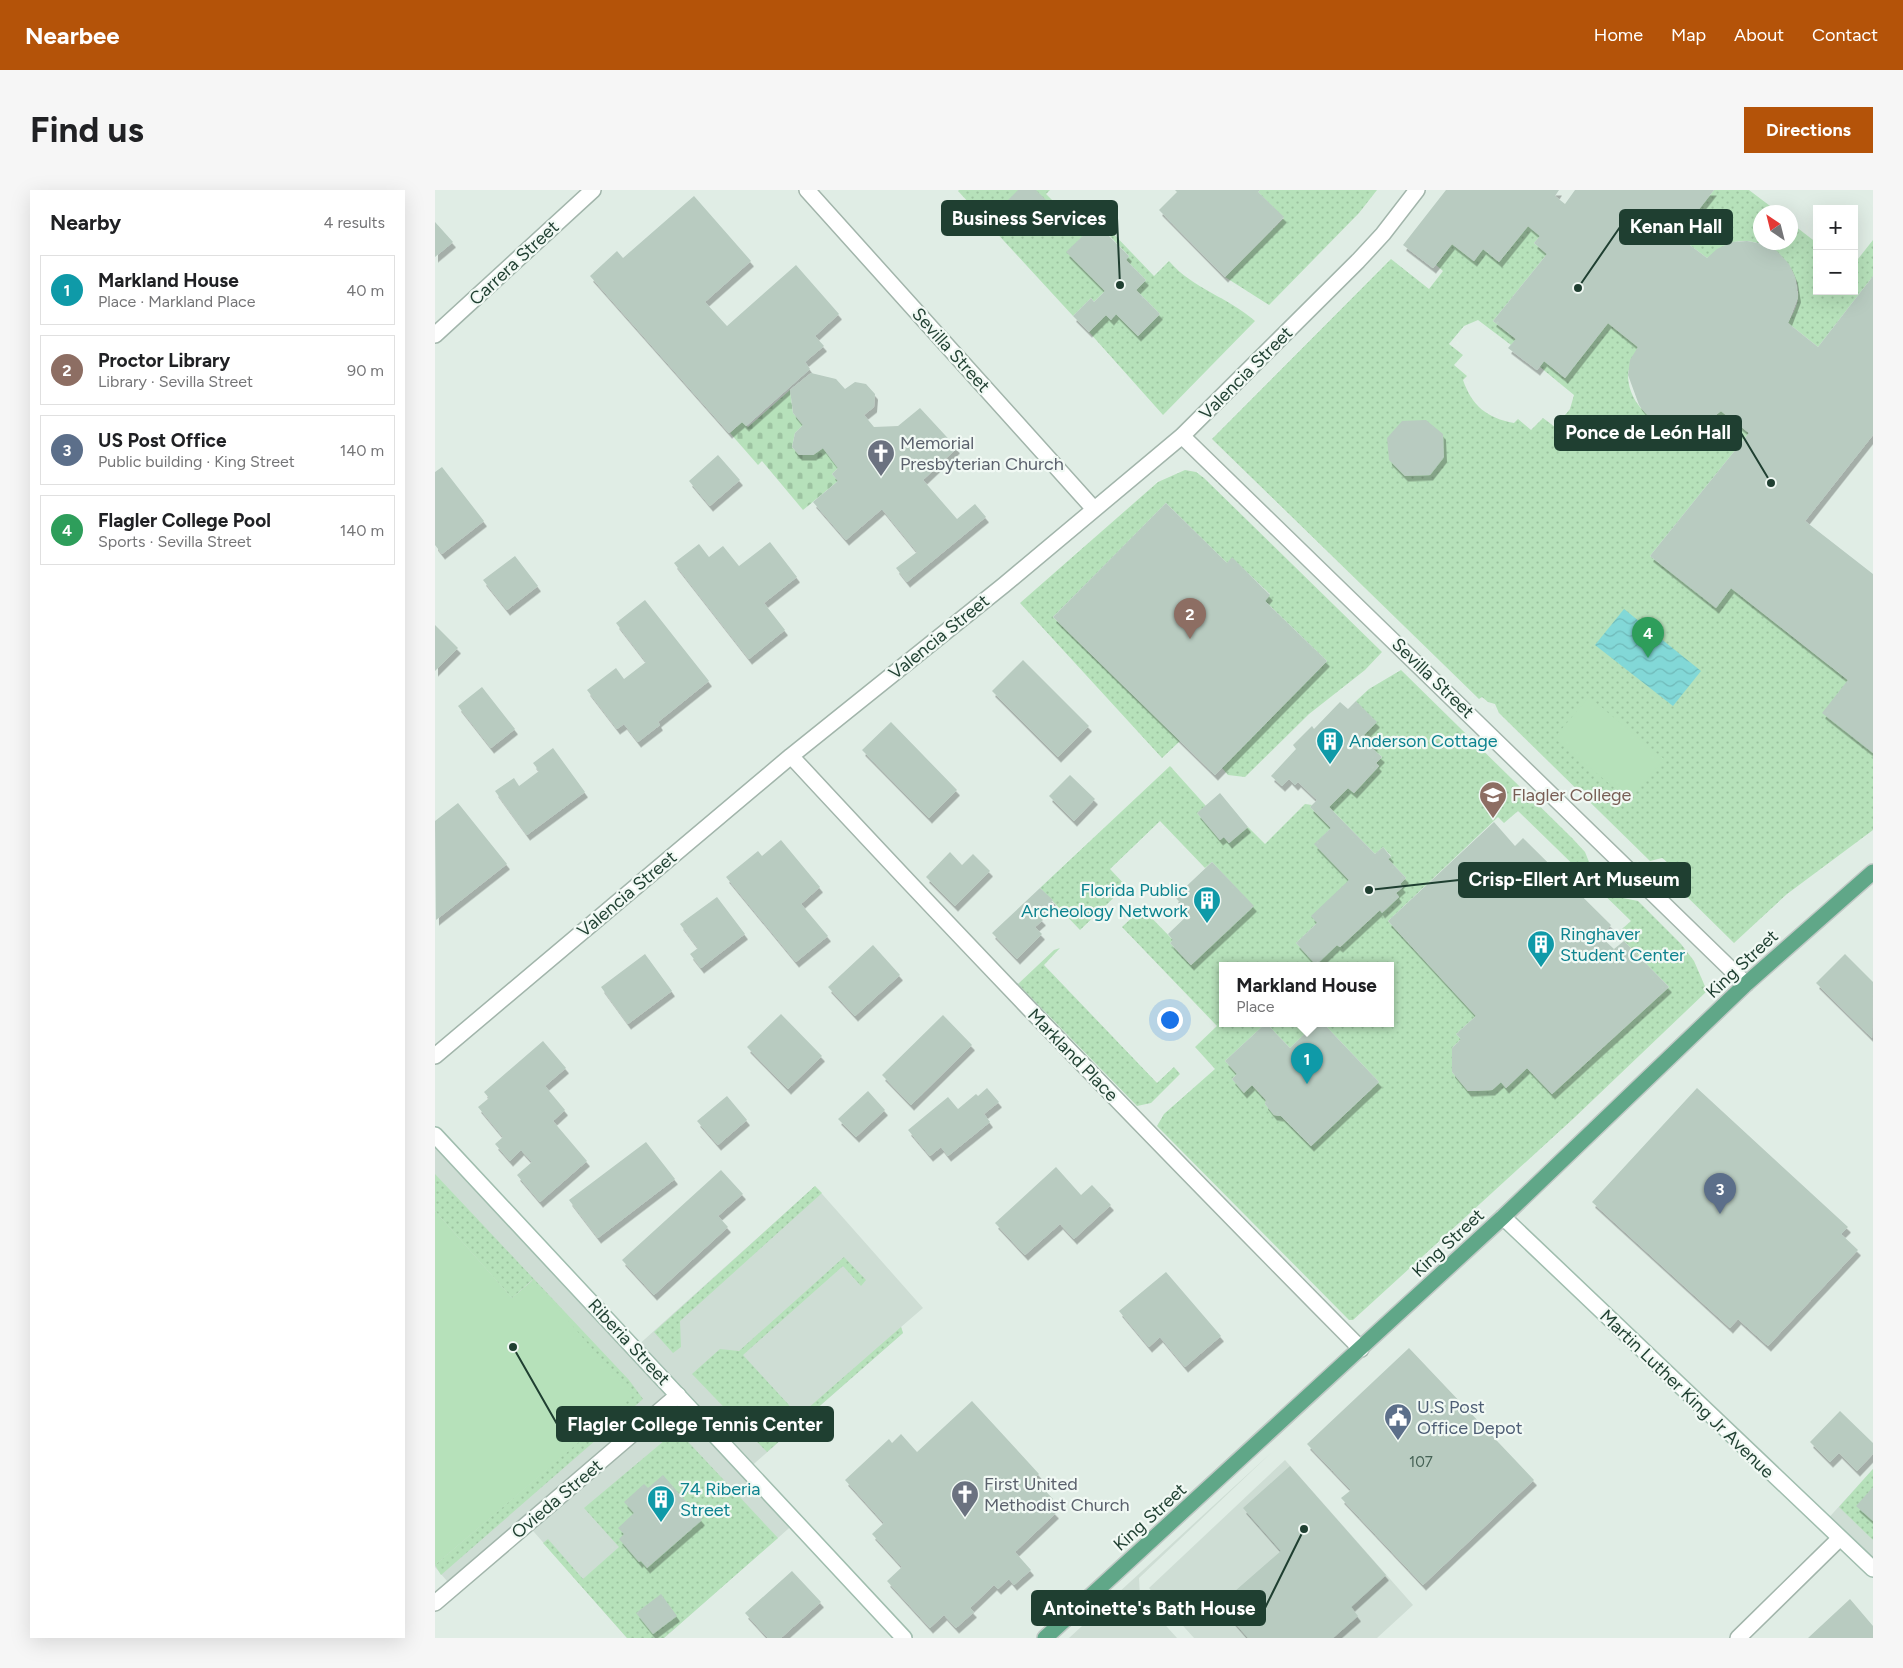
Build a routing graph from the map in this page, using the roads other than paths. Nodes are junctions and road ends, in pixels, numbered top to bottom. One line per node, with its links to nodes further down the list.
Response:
1 (593, 190): 4 (street, Carrera Street)
2 (807, 190): 6 (street, Sevilla Street)
3 (1417, 190): 5 (street, Valencia Street)
4 (435, 335)
5 (1182, 436): 6 (street, Valencia Street); 9 (street, Sevilla Street)
6 (1094, 510): 7 (street, Valencia Street)
7 (791, 756): 10 (street, Valencia Street); 13 (street, Markland Place)
8 (1873, 872): 9 (main road, King Street)
9 (1746, 984): 12 (main road, King Street)
10 (435, 1056)
11 (435, 1135): 14 (street, Riberia Street)
12 (1503, 1217): 13 (main road, King Street); 15 (street, Martin Luther King Jr Avenue)
13 (1361, 1349): 19 (main road, King Street)
14 (678, 1395): 17 (street, Ovieda Street); 18 (street, Riberia Street)
15 (1839, 1539): 16 (street, Martin Luther King Jr Avenue); 20 (street)
16 (1873, 1569)
17 (435, 1603)
18 (904, 1638)
19 (1045, 1638)
20 (1738, 1638)

